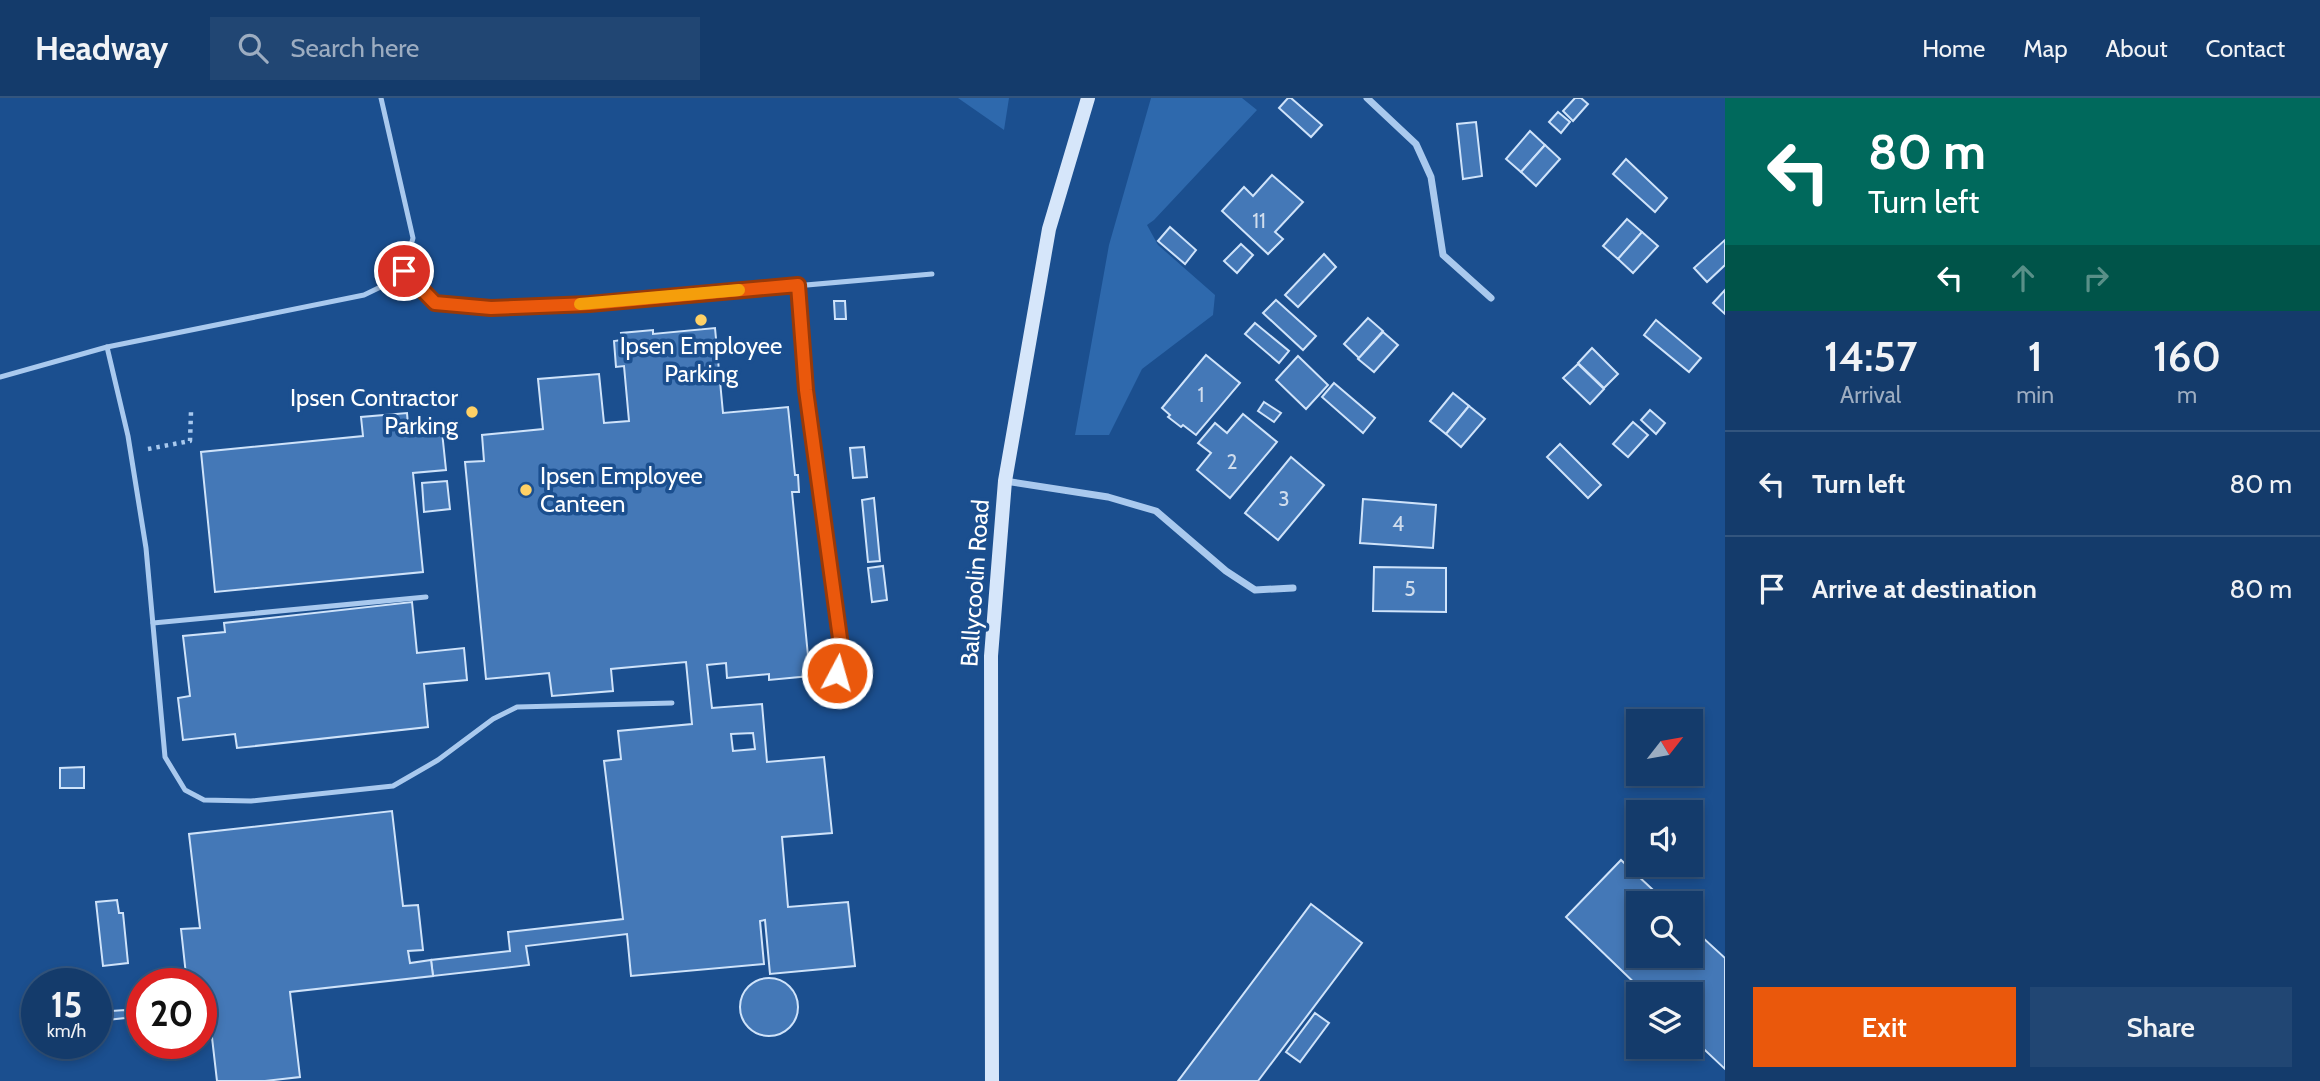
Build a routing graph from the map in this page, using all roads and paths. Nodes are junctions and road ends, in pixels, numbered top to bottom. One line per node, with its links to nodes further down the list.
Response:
1 (381, 98): 4 (lane)
2 (1088, 98): 12 (main road, Ballycoolin Road)
3 (1367, 98): 7 (street)
4 (404, 271): 6 (lane); 8 (lane)
5 (932, 274): 6 (lane)
6 (798, 285): 16 (lane)
7 (1491, 298)
8 (107, 347): 9 (lane); 11 (lane)
9 (0, 377)
10 (191, 412): 11 (path)
11 (131, 454): 15 (lane)
12 (1005, 481): 13 (street); 18 (main road, Ballycoolin Road)
13 (1293, 588)
14 (426, 597): 15 (lane)
15 (153, 623): 17 (lane)
16 (818, 687)
17 (672, 703)
18 (992, 1081)

